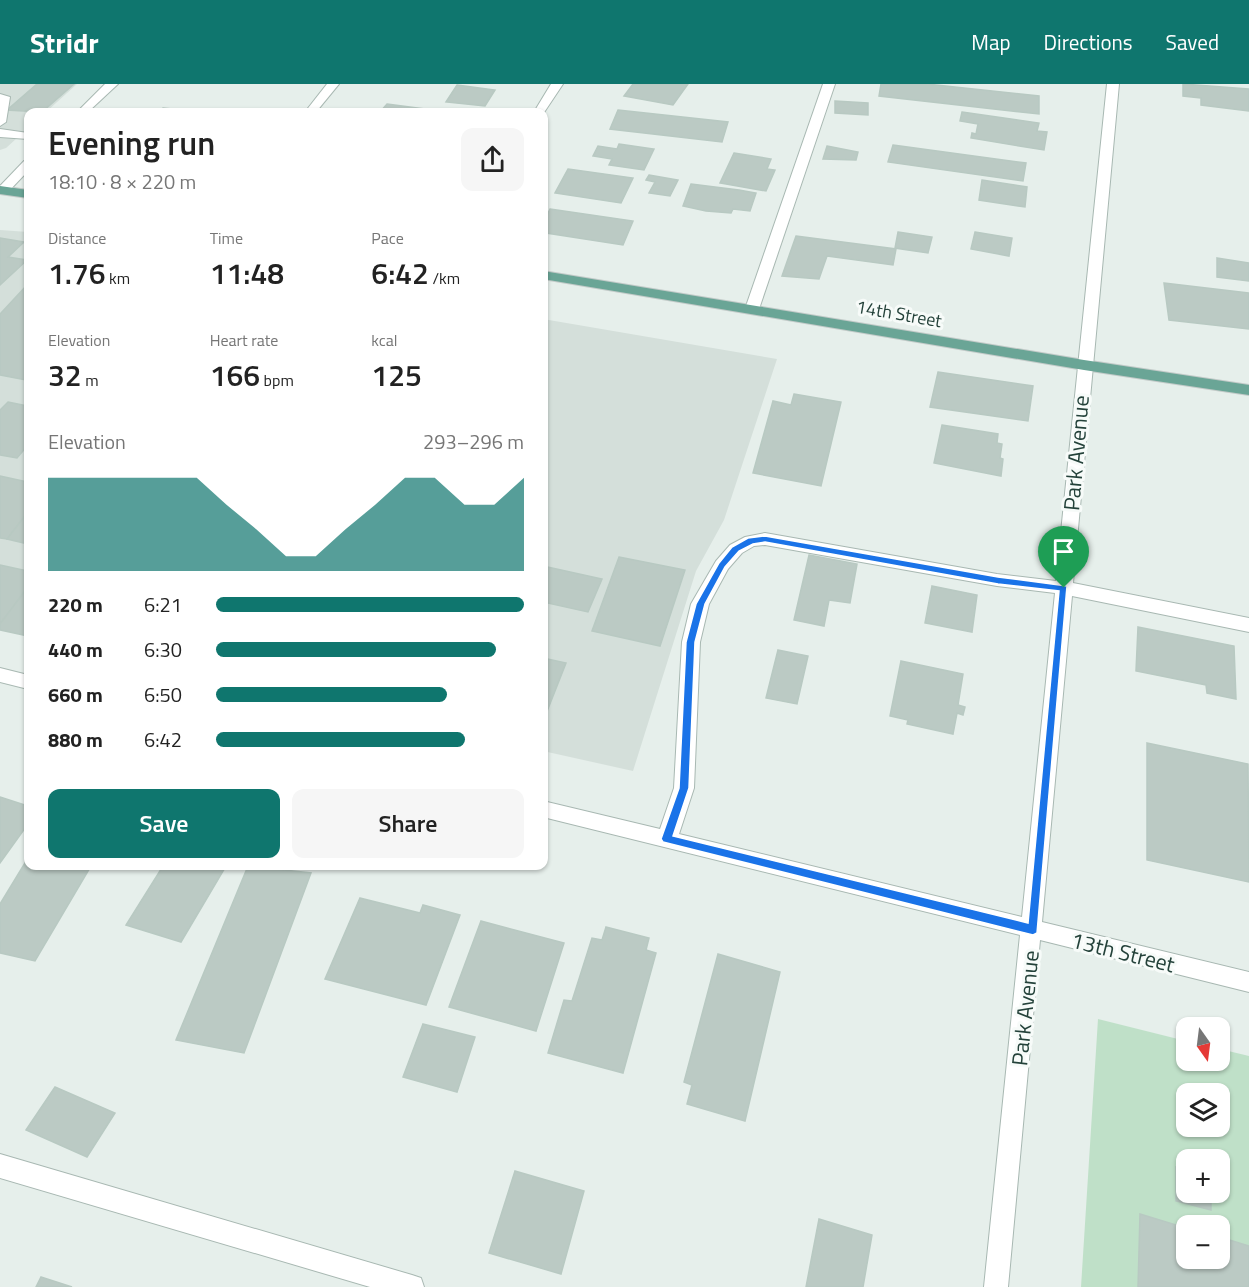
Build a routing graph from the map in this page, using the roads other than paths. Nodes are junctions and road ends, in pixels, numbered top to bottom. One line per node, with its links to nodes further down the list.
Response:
1 (112, 84): 7 (street)
2 (333, 84): 8 (street)
3 (557, 84): 9 (street)
4 (830, 84): 17 (street)
5 (1113, 84): 18 (street, Park Avenue)
6 (0, 97): 10 (street)
7 (86, 108)
8 (313, 108)
9 (542, 108)
10 (0, 122)
11 (0, 133): 12 (street)
12 (24, 136)
13 (24, 168): 14 (street)
14 (1, 190): 15 (main road)
15 (24, 193)
16 (548, 275): 17 (main road, 14th Street)
17 (752, 309): 18 (main road, 14th Street)
18 (1084, 365): 19 (main road, 14th Street); 20 (street, Park Avenue)
19 (1249, 390)
20 (1064, 588): 21 (street); 25 (street); 26 (street, Park Avenue)
21 (1249, 625)
22 (0, 675): 23 (street)
23 (24, 681)
24 (548, 810): 25 (street, 13th Street)
25 (667, 839): 26 (street, 13th Street)
26 (1033, 930): 27 (street, 13th Street); 30 (street, Park Avenue)
27 (1249, 982)
28 (0, 1166): 29 (street)
29 (412, 1287)
30 (996, 1287)

